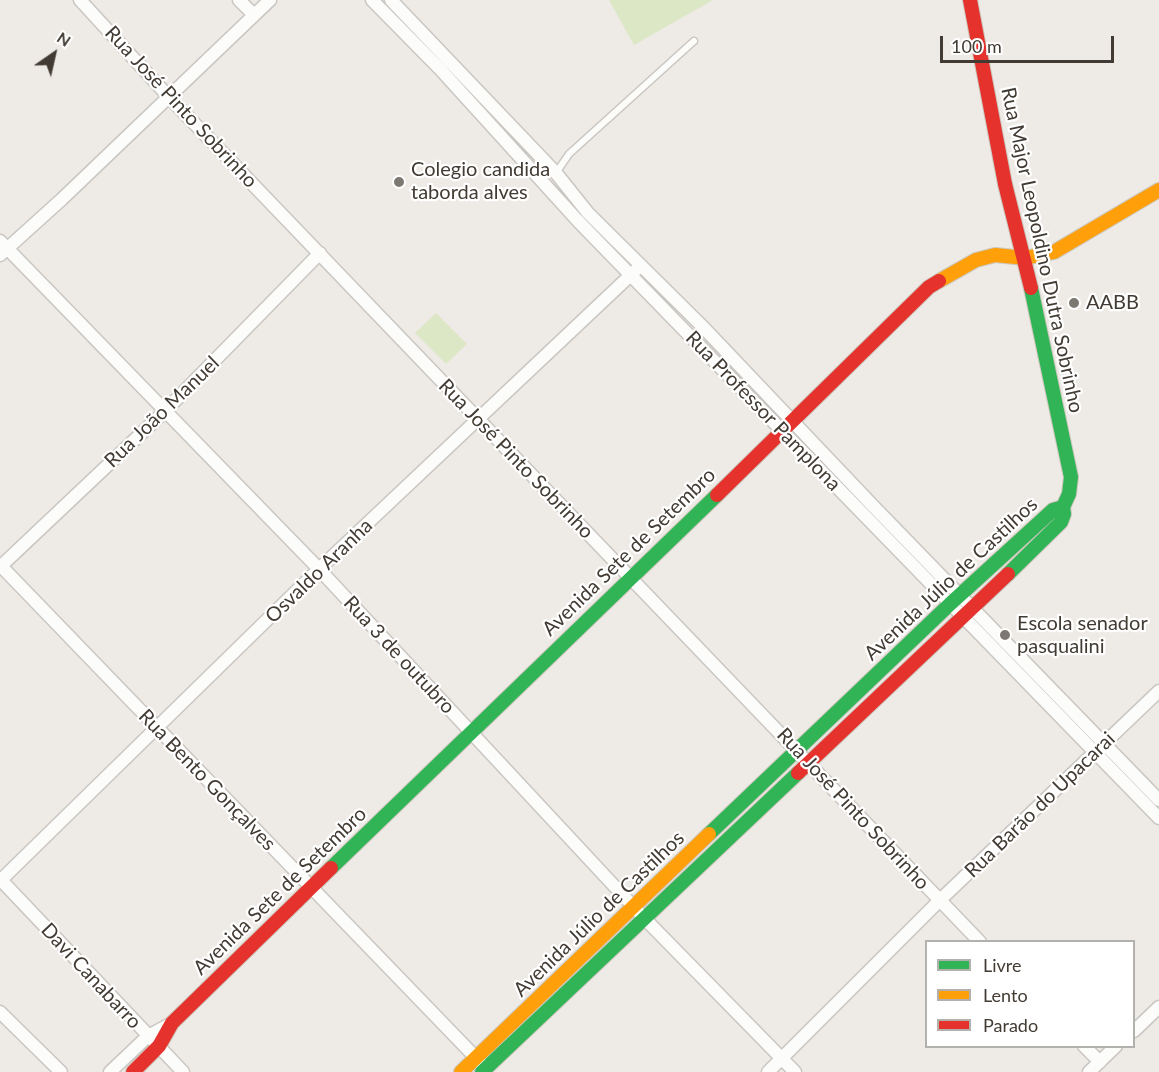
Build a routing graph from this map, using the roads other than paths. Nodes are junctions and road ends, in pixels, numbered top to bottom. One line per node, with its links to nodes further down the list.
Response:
1 (80, 0): 10 (street, Rua José Pinto Sobrinho)
2 (239, 0): 7 (street)
3 (270, 0): 7 (street)
4 (372, 0): 9 (street, Rua Professor Pamplona)
5 (391, 0): 9 (street, Rua Professor Pamplona)
6 (970, 0): 17 (street, Rua Major Leopoldino Dutra Sobrinho)
7 (254, 15): 10 (street)
8 (694, 41): 11 (lane)
9 (445, 64): 11 (street, Rua Professor Pamplona); 14 (street, Rua Professor Pamplona)
10 (168, 96): 15 (street); 16 (street, Rua José Pinto Sobrinho)
11 (556, 172): 13 (street, Rua Professor Pamplona)
12 (1159, 190): 17 (street, Avenida Sete de Setembro)
13 (588, 213): 14 (street); 18 (street, Rua Professor Pamplona)
14 (578, 221): 19 (street, Rua Professor Pamplona)
15 (2, 248): 22 (street, Rua 3 de outubro)
16 (320, 253): 22 (street, Rua João Manuel); 23 (street, Rua José Pinto Sobrinho)
17 (1024, 258): 24 (street, Avenida Sete de Setembro); 26 (street, Rua Major Leopoldino Dutra Sobrinho)
18 (641, 266): 19 (street, Osvaldo Aranha); 20 (street, Rua Professor Pamplona)
19 (630, 275): 21 (street, Rua Professor Pamplona); 23 (street, Osvaldo Aranha)
20 (702, 326): 21 (street); 24 (street, Rua Professor Pamplona)
21 (692, 336): 24 (street, Rua Professor Pamplona)
22 (164, 411): 28 (street, Rua João Manuel); 29 (street, Rua 3 de outubro)
23 (478, 419): 29 (street, Osvaldo Aranha); 30 (street, Rua José Pinto Sobrinho)
24 (788, 427): 25 (street, Rua Professor Pamplona); 27 (street, Rua Professor Pamplona); 30 (street, Avenida Sete de Setembro)
25 (874, 507): 27 (street); 31 (street, Rua Professor Pamplona)
26 (1063, 507): 31 (street, Avenida Júlio de Castilhos); 32 (street, Avenida Júlio de Castilhos)
27 (865, 516): 31 (street, Rua Professor Pamplona)
28 (0, 566): 40 (street, Rua Bento Gonçalves)
29 (319, 569): 40 (street, Osvaldo Aranha); 41 (street, Rua 3 de outubro)
30 (630, 578): 41 (street, Avenida Sete de Setembro); 43 (street, Rua José Pinto Sobrinho)
31 (955, 600): 32 (street, Rua Professor Pamplona); 33 (street, Avenida Júlio de Castilhos)
32 (968, 612): 34 (street, Rua Professor Pamplona); 35 (street, Avenida Júlio de Castilhos); 36 (street, Rua Professor Pamplona)
33 (910, 643): 35 (street); 43 (street, Avenida Júlio de Castilhos)
34 (1015, 652): 36 (street); 38 (street, Rua Professor Pamplona)
35 (923, 655): 44 (street, Avenida Júlio de Castilhos)
36 (1006, 661): 39 (street, Rua Professor Pamplona)
37 (1159, 691): 42 (street, Rua Barão do Upacarai)
38 (1057, 695): 39 (street); 42 (street, Rua Professor Pamplona)
39 (1047, 704): 42 (street, Rua Professor Pamplona)
40 (158, 728): 49 (street, Osvaldo Aranha); 50 (street, Rua Bento Gonçalves)
41 (470, 732): 50 (street, Avenida Sete de Setembro); 52 (street, Rua 3 de outubro)
42 (1099, 748): 45 (street, Rua Professor Pamplona); 46 (street, Rua Professor Pamplona); 51 (street, Rua Barão do Upacarai)
43 (797, 750): 44 (street, Rua José Pinto Sobrinho); 47 (street, Avenida Júlio de Castilhos)
44 (809, 763): 48 (street, Avenida Júlio de Castilhos); 51 (street, Rua José Pinto Sobrinho)
45 (1159, 800)
46 (1159, 818)
47 (715, 830): 48 (street); 52 (street, Avenida Júlio de Castilhos)
48 (726, 842): 53 (street, Avenida Júlio de Castilhos)
49 (0, 880): 63 (street, Davi Canabarro)
50 (311, 889): 60 (street, Avenida Sete de Setembro); 67 (street, Rua Bento Gonçalves)
51 (939, 901): 54 (street, Rua José Pinto Sobrinho); 68 (street, Rua Barão do Upacarai)
52 (635, 908): 53 (street, Rua 3 de outubro); 55 (street, Avenida Júlio de Castilhos)
53 (645, 919): 56 (street, Avenida Júlio de Castilhos); 68 (street, Rua 3 de outubro)
54 (978, 940)
55 (586, 954): 56 (street); 59 (street, Avenida Júlio de Castilhos)
56 (596, 965): 61 (street, Avenida Júlio de Castilhos)
57 (1159, 1007): 62 (street)
58 (0, 1012): 71 (street)
59 (520, 1017): 61 (street); 67 (street, Avenida Júlio de Castilhos)
60 (172, 1023): 63 (street, Avenida Sete de Setembro); 64 (street, Avenida Sete de Setembro)
61 (530, 1027): 70 (street, Avenida Júlio de Castilhos)
62 (1135, 1030)
63 (148, 1035): 64 (street, Davi Canabarro); 72 (street, Avenida Sete de Setembro)
64 (159, 1046): 73 (street, Avenida Sete de Setembro); 74 (street, Davi Canabarro)
65 (1085, 1048): 69 (street)
66 (1115, 1048): 69 (street)
67 (476, 1058): 70 (street, Rua Bento Gonçalves); 75 (street, Avenida Júlio de Castilhos)
68 (782, 1059): 76 (street, Rua Barão do Upacarai); 77 (street, Rua 3 de outubro)
69 (1100, 1062): 78 (street)
70 (486, 1071)
71 (61, 1072)
72 (110, 1072)
73 (133, 1072)
74 (183, 1072)
75 (461, 1072)
76 (768, 1072)
77 (795, 1072)
78 (1089, 1072)

